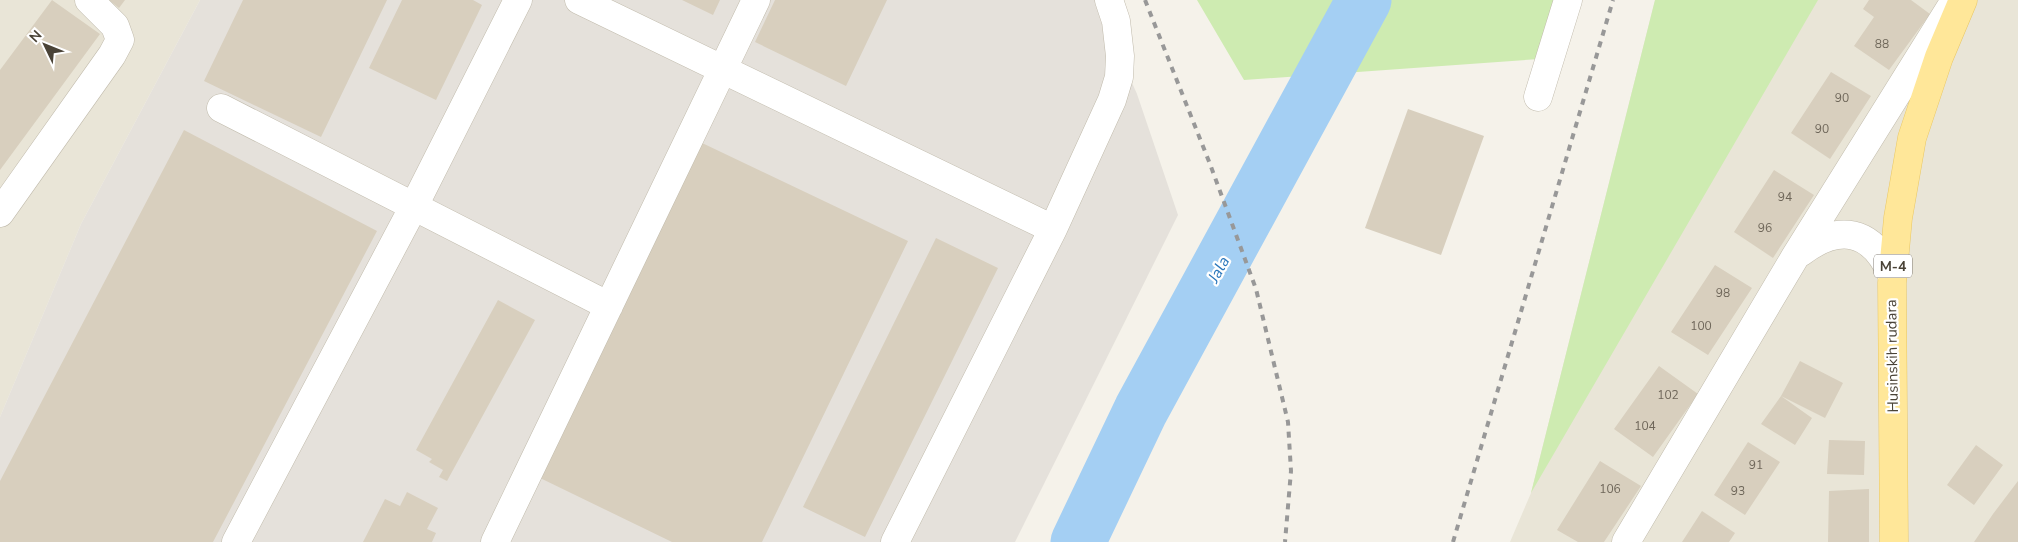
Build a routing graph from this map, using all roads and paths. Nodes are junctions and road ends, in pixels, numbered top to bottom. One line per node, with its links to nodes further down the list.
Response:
1 (89, 0): 13 (street)
2 (518, 0): 12 (street)
3 (579, 0): 9 (street)
4 (756, 0): 9 (street)
5 (1109, 0): 14 (street)
6 (1568, 0): 10 (street)
7 (1955, 0): 15 (street)
8 (1962, 0): 16 (main road, Husinskih rudara / M-4)
9 (722, 70): 14 (street); 17 (street)
10 (1538, 96)
11 (221, 108): 12 (street)
12 (414, 206): 17 (street); 18 (street)
13 (0, 213)
14 (1053, 229): 20 (street)
15 (1795, 258): 16 (street); 21 (street)
16 (1892, 275): 22 (main road, Husinskih rudara / M-4)
17 (609, 306): 19 (street)
18 (236, 542)
19 (495, 542)
20 (895, 542)
21 (1626, 542)
22 (1894, 542)

